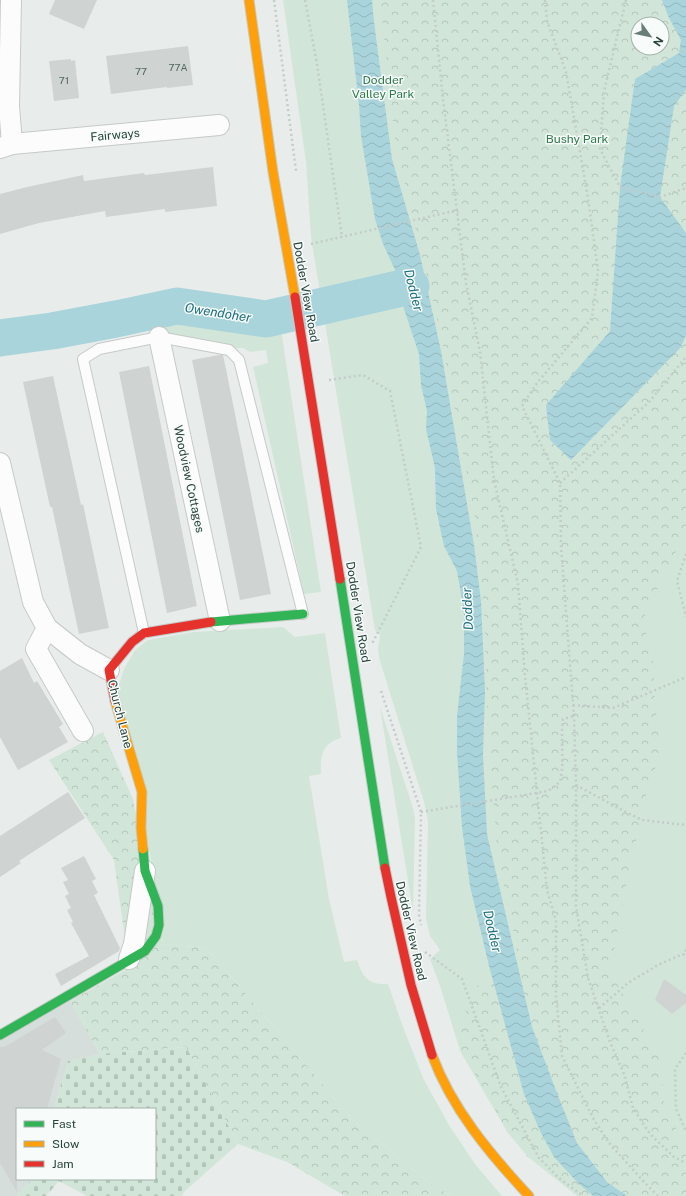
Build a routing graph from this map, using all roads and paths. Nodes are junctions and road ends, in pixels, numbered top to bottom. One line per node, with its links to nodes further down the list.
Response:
1 (11, 0): 8 (street, Fairways)
2 (249, 0): 48 (main road, Dodder View Road)
3 (305, 0): 11 (path)
4 (433, 0): 10 (path)
5 (545, 0): 17 (path)
6 (626, 0): 9 (path)
7 (219, 125): 8 (street, Fairways)
8 (6, 146)
9 (686, 188)
10 (458, 210): 11 (path); 50 (path)
11 (342, 237): 12 (path)
12 (311, 244)
13 (159, 337): 19 (lane); 21 (street, Woodview Cottages); 23 (lane)
14 (686, 357): 17 (path)
15 (329, 380): 24 (path)
16 (0, 463): 22 (street)
17 (560, 483): 28 (path)
18 (686, 554): 20 (path)
19 (303, 614): 21 (main road)
20 (686, 617)
21 (220, 621): 23 (main road)
22 (47, 628): 25 (street); 30 (street)
23 (144, 633): 25 (main road, Church Lane)
24 (374, 651)
25 (109, 670): 34 (main road, Church Lane)
26 (686, 677): 28 (path)
27 (379, 686): 32 (path)
28 (573, 705): 29 (path)
29 (574, 716): 31 (path); 32 (path, bridge)
30 (83, 731)
31 (576, 785): 33 (path); 43 (path)
32 (421, 812): 35 (path)
33 (686, 825)
34 (145, 871): 42 (street, Church Lane)
35 (421, 930)
36 (424, 945): 38 (path)
37 (686, 950): 39 (path)
38 (425, 952): 40 (path); 49 (path)
39 (683, 954): 41 (path); 43 (path)
40 (419, 957)
41 (686, 957)
42 (129, 960): 44 (main road, Church Lane)
43 (599, 1008): 47 (path)
44 (0, 1035)
45 (686, 1053): 46 (path)
46 (686, 1131)
47 (686, 1163)
48 (529, 1196)
49 (583, 1196)
50 (658, 1196)

